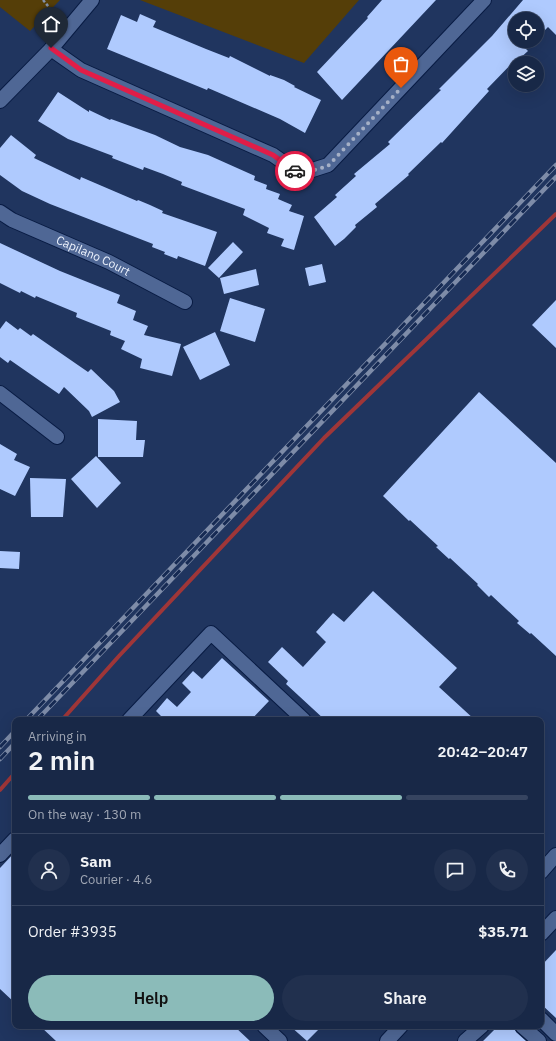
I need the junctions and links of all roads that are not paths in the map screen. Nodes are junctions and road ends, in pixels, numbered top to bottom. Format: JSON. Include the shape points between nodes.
{"nodes":[{"id":1,"x":92,"y":0,"type":"edge"},
{"id":2,"x":484,"y":0,"type":"edge"},
{"id":3,"x":51,"y":48,"type":"junction"},
{"id":4,"x":0,"y":101,"type":"edge"},
{"id":5,"x":0,"y":212,"type":"edge"},
{"id":6,"x":185,"y":302,"type":"dead end"},
{"id":7,"x":0,"y":393,"type":"edge"},
{"id":8,"x":57,"y":437,"type":"dead end"},
{"id":9,"x":131,"y":717,"type":"edge"},
{"id":10,"x":301,"y":717,"type":"edge"},
{"id":11,"x":12,"y":842,"type":"edge"},
{"id":12,"x":0,"y":855,"type":"edge"},
{"id":13,"x":556,"y":855,"type":"edge"},
{"id":14,"x":544,"y":869,"type":"edge"},
{"id":15,"x":556,"y":918,"type":"edge"},
{"id":16,"x":544,"y":931,"type":"edge"},
{"id":17,"x":544,"y":1022,"type":"edge"},
{"id":18,"x":267,"y":1029,"type":"edge"},
{"id":19,"x":398,"y":1029,"type":"edge"},
{"id":20,"x":479,"y":1029,"type":"edge"},
{"id":21,"x":525,"y":1029,"type":"edge"},
{"id":22,"x":556,"y":1034,"type":"edge"},
{"id":23,"x":280,"y":1041,"type":"edge"},
{"id":24,"x":387,"y":1041,"type":"edge"},
{"id":25,"x":466,"y":1041,"type":"edge"},
{"id":26,"x":539,"y":1041,"type":"edge"}],
"edges":[{"from":1,"to":3,"type":"street"},
{"from":2,"to":3,"type":"street","via":[[328,166],[300,174],[273,155],[81,70]]},
{"from":3,"to":4,"type":"street"},
{"from":5,"to":6,"type":"street","name":"Capilano Court","via":[[12,220],[109,262]]},
{"from":7,"to":8,"type":"street"},
{"from":9,"to":10,"type":"street","via":[[211,633]]},
{"from":11,"to":12,"type":"street"},
{"from":13,"to":14,"type":"street"},
{"from":15,"to":16,"type":"street"},
{"from":17,"to":22,"type":"street"},
{"from":18,"to":23,"type":"street"},
{"from":19,"to":24,"type":"street"},
{"from":20,"to":25,"type":"street"},
{"from":21,"to":26,"type":"street"}]}
